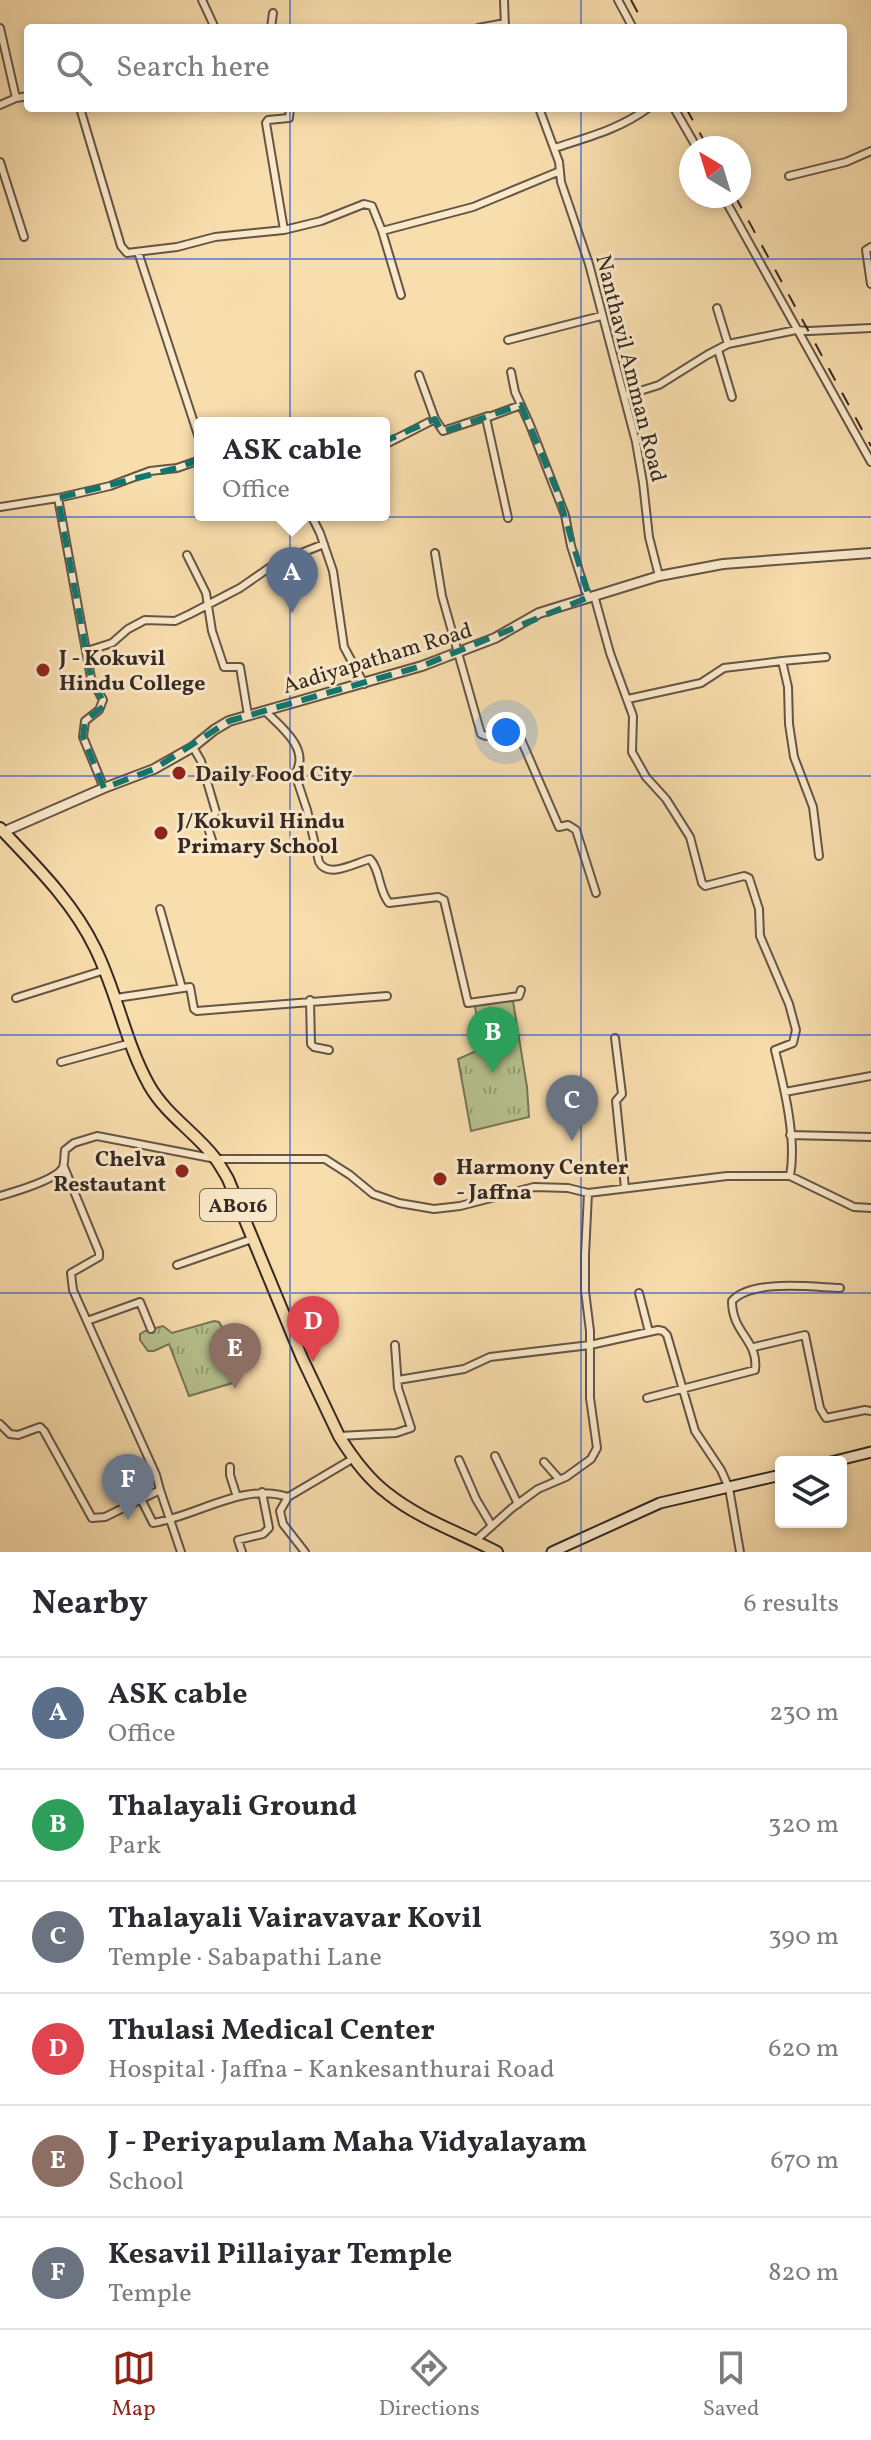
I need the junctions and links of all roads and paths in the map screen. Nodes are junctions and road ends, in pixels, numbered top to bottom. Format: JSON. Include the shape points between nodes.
{"nodes":[{"id":1,"x":202,"y":0,"type":"edge"},
{"id":2,"x":504,"y":0,"type":"edge"},
{"id":3,"x":618,"y":0,"type":"edge"},
{"id":4,"x":273,"y":13,"type":"dead end"},
{"id":5,"x":213,"y":24,"type":"edge"},
{"id":6,"x":272,"y":24,"type":"edge"},
{"id":7,"x":505,"y":24,"type":"edge"},
{"id":8,"x":631,"y":24,"type":"edge"},
{"id":9,"x":0,"y":28,"type":"edge"},
{"id":10,"x":24,"y":97,"type":"edge"},
{"id":11,"x":16,"y":98,"type":"junction"},
{"id":12,"x":0,"y":105,"type":"edge"},
{"id":13,"x":81,"y":112,"type":"edge"},
{"id":14,"x":290,"y":112,"type":"edge"},
{"id":15,"x":541,"y":112,"type":"edge"},
{"id":16,"x":643,"y":112,"type":"edge"},
{"id":17,"x":676,"y":112,"type":"edge"},
{"id":18,"x":690,"y":136,"type":"edge"},
{"id":19,"x":555,"y":148,"type":"junction"},
{"id":20,"x":871,"y":151,"type":"edge"},
{"id":21,"x":0,"y":162,"type":"edge"},
{"id":22,"x":560,"y":171,"type":"junction"},
{"id":23,"x":789,"y":176,"type":"dead end"},
{"id":24,"x":730,"y":208,"type":"edge"},
{"id":25,"x":284,"y":230,"type":"junction"},
{"id":26,"x":382,"y":231,"type":"junction"},
{"id":27,"x":24,"y":237,"type":"dead end"},
{"id":28,"x":871,"y":247,"type":"edge"},
{"id":29,"x":138,"y":252,"type":"junction"},
{"id":30,"x":871,"y":284,"type":"edge"},
{"id":31,"x":401,"y":295,"type":"dead end"},
{"id":32,"x":717,"y":308,"type":"dead end"},
{"id":33,"x":601,"y":316,"type":"junction"},
{"id":34,"x":871,"y":328,"type":"edge"},
{"id":35,"x":796,"y":330,"type":"junction"},
{"id":36,"x":508,"y":340,"type":"dead end"},
{"id":37,"x":728,"y":344,"type":"junction"},
{"id":38,"x":718,"y":350,"type":"junction"},
{"id":39,"x":511,"y":372,"type":"dead end"},
{"id":40,"x":419,"y":375,"type":"dead end"},
{"id":41,"x":624,"y":396,"type":"junction"},
{"id":42,"x":732,"y":397,"type":"dead end"},
{"id":43,"x":521,"y":405,"type":"junction"},
{"id":44,"x":488,"y":416,"type":"junction"},
{"id":45,"x":435,"y":419,"type":"junction"},
{"id":46,"x":194,"y":423,"type":"edge"},
{"id":47,"x":390,"y":442,"type":"edge"},
{"id":48,"x":194,"y":462,"type":"edge"},
{"id":49,"x":871,"y":462,"type":"edge"},
{"id":50,"x":58,"y":498,"type":"junction"},
{"id":51,"x":0,"y":507,"type":"edge"},
{"id":52,"x":508,"y":518,"type":"dead end"},
{"id":53,"x":314,"y":521,"type":"edge"},
{"id":54,"x":324,"y":544,"type":"junction"},
{"id":55,"x":435,"y":553,"type":"dead end"},
{"id":56,"x":871,"y":553,"type":"edge"},
{"id":57,"x":187,"y":555,"type":"dead end"},
{"id":58,"x":659,"y":576,"type":"junction"},
{"id":59,"x":591,"y":596,"type":"junction"},
{"id":60,"x":207,"y":604,"type":"junction"},
{"id":61,"x":87,"y":651,"type":"junction"},
{"id":62,"x":458,"y":654,"type":"junction"},
{"id":63,"x":826,"y":657,"type":"dead end"},
{"id":64,"x":782,"y":661,"type":"junction"},
{"id":65,"x":364,"y":684,"type":"junction"},
{"id":66,"x":628,"y":699,"type":"junction"},
{"id":67,"x":265,"y":711,"type":"junction"},
{"id":68,"x":248,"y":715,"type":"junction"},
{"id":69,"x":193,"y":747,"type":"junction"},
{"id":70,"x":104,"y":788,"type":"junction"},
{"id":71,"x":2,"y":830,"type":"edge"},
{"id":72,"x":212,"y":840,"type":"dead end"},
{"id":73,"x":819,"y":856,"type":"dead end"},
{"id":74,"x":596,"y":893,"type":"dead end"},
{"id":75,"x":160,"y":909,"type":"dead end"},
{"id":76,"x":105,"y":970,"type":"junction"},
{"id":77,"x":182,"y":988,"type":"junction"},
{"id":78,"x":521,"y":990,"type":"dead end"},
{"id":79,"x":387,"y":996,"type":"dead end"},
{"id":80,"x":16,"y":998,"type":"dead end"},
{"id":81,"x":116,"y":998,"type":"junction"},
{"id":82,"x":310,"y":1000,"type":"junction"},
{"id":83,"x":615,"y":1038,"type":"dead end"},
{"id":84,"x":131,"y":1043,"type":"junction"},
{"id":85,"x":329,"y":1050,"type":"dead end"},
{"id":86,"x":61,"y":1062,"type":"dead end"},
{"id":87,"x":871,"y":1076,"type":"edge"},
{"id":88,"x":785,"y":1092,"type":"junction"},
{"id":89,"x":790,"y":1135,"type":"junction"},
{"id":90,"x":871,"y":1137,"type":"edge"},
{"id":91,"x":216,"y":1159,"type":"junction"},
{"id":92,"x":64,"y":1167,"type":"junction"},
{"id":93,"x":790,"y":1176,"type":"junction"},
{"id":94,"x":625,"y":1188,"type":"junction"},
{"id":95,"x":588,"y":1193,"type":"junction"},
{"id":96,"x":0,"y":1196,"type":"edge"},
{"id":97,"x":871,"y":1208,"type":"edge"},
{"id":98,"x":252,"y":1239,"type":"junction"},
{"id":99,"x":177,"y":1265,"type":"dead end"},
{"id":100,"x":840,"y":1288,"type":"dead end"},
{"id":101,"x":639,"y":1293,"type":"dead end"},
{"id":102,"x":87,"y":1321,"type":"junction"},
{"id":103,"x":151,"y":1329,"type":"dead end"},
{"id":104,"x":649,"y":1332,"type":"junction"},
{"id":105,"x":395,"y":1345,"type":"dead end"},
{"id":106,"x":590,"y":1345,"type":"junction"},
{"id":107,"x":754,"y":1347,"type":"junction"},
{"id":108,"x":398,"y":1380,"type":"junction"},
{"id":109,"x":683,"y":1387,"type":"junction"},
{"id":110,"x":647,"y":1398,"type":"dead end"},
{"id":111,"x":871,"y":1411,"type":"edge"},
{"id":112,"x":0,"y":1424,"type":"edge"},
{"id":113,"x":339,"y":1436,"type":"junction"},
{"id":114,"x":871,"y":1452,"type":"edge"},
{"id":115,"x":495,"y":1456,"type":"dead end"},
{"id":116,"x":354,"y":1458,"type":"junction"},
{"id":117,"x":847,"y":1458,"type":"edge"},
{"id":118,"x":459,"y":1460,"type":"dead end"},
{"id":119,"x":544,"y":1462,"type":"dead end"},
{"id":120,"x":230,"y":1467,"type":"dead end"},
{"id":121,"x":775,"y":1476,"type":"edge"},
{"id":122,"x":559,"y":1479,"type":"junction"},
{"id":123,"x":729,"y":1488,"type":"junction"},
{"id":124,"x":160,"y":1490,"type":"junction"},
{"id":125,"x":262,"y":1492,"type":"junction"},
{"id":126,"x":237,"y":1497,"type":"junction"},
{"id":127,"x":288,"y":1497,"type":"junction"},
{"id":128,"x":141,"y":1499,"type":"junction"},
{"id":129,"x":518,"y":1504,"type":"junction"},
{"id":130,"x":169,"y":1519,"type":"junction"},
{"id":131,"x":492,"y":1526,"type":"junction"},
{"id":132,"x":475,"y":1541,"type":"junction"},
{"id":133,"x":181,"y":1552,"type":"edge"},
{"id":134,"x":242,"y":1552,"type":"edge"},
{"id":135,"x":305,"y":1552,"type":"edge"},
{"id":136,"x":497,"y":1552,"type":"edge"},
{"id":137,"x":552,"y":1552,"type":"edge"},
{"id":138,"x":740,"y":1552,"type":"edge"}],
"edges":[{"from":1,"to":5,"type":"street"},
{"from":2,"to":7,"type":"street"},
{"from":3,"to":8,"type":"street"},
{"from":4,"to":6,"type":"street"},
{"from":9,"to":11,"type":"street"},
{"from":10,"to":11,"type":"street"},
{"from":11,"to":12,"type":"street"},
{"from":13,"to":29,"type":"street","via":[[121,246],[127,253]]},
{"from":14,"to":25,"type":"street","via":[[289,118],[266,123]]},
{"from":15,"to":19,"type":"street","name":"Nanthavil Amman Road"},
{"from":16,"to":19,"type":"street","via":[[614,129]]},
{"from":17,"to":18,"type":"street"},
{"from":19,"to":22,"type":"street","name":"Nanthavil Amman Road"},
{"from":20,"to":23,"type":"street"},
{"from":21,"to":27,"type":"street"},
{"from":22,"to":26,"type":"street","via":[[473,207]]},
{"from":22,"to":33,"type":"street","name":"Nanthavil Amman Road"},
{"from":24,"to":35,"type":"street"},
{"from":25,"to":26,"type":"street","via":[[369,204]]},
{"from":25,"to":29,"type":"street"},
{"from":26,"to":31,"type":"street"},
{"from":28,"to":30,"type":"street","via":[[866,256]]},
{"from":29,"to":46,"type":"street"},
{"from":32,"to":37,"type":"street"},
{"from":33,"to":36,"type":"street"},
{"from":33,"to":41,"type":"street","name":"Nanthavil Amman Road"},
{"from":34,"to":35,"type":"street"},
{"from":35,"to":37,"type":"street"},
{"from":35,"to":49,"type":"street"},
{"from":37,"to":38,"type":"street"},
{"from":38,"to":41,"type":"street","via":[[659,385]]},
{"from":38,"to":42,"type":"street"},
{"from":39,"to":43,"type":"street"},
{"from":40,"to":45,"type":"street"},
{"from":41,"to":58,"type":"street","name":"Nanthavil Amman Road"},
{"from":43,"to":44,"type":"street"},
{"from":43,"to":59,"type":"street","via":[[557,491]]},
{"from":44,"to":45,"type":"street","via":[[443,431]]},
{"from":44,"to":52,"type":"street"},
{"from":45,"to":47,"type":"street"},
{"from":48,"to":50,"type":"street"},
{"from":50,"to":51,"type":"street"},
{"from":50,"to":61,"type":"street"},
{"from":53,"to":54,"type":"street"},
{"from":54,"to":60,"type":"street","via":[[276,563]]},
{"from":54,"to":65,"type":"street","via":[[344,647]]},
{"from":55,"to":62,"type":"street"},
{"from":56,"to":58,"type":"street","name":"Aadiyapatham Road","via":[[723,564]]},
{"from":57,"to":60,"type":"street"},
{"from":58,"to":59,"type":"street","name":"Aadiyapatham Road"},
{"from":59,"to":62,"type":"street","name":"Aadiyapatham Road","via":[[539,613]]},
{"from":59,"to":66,"type":"street"},
{"from":60,"to":61,"type":"street","via":[[175,621],[145,620],[112,643]]},
{"from":60,"to":68,"type":"street","via":[[224,667],[240,667]]},
{"from":61,"to":70,"type":"street","via":[[103,705],[85,721],[83,737]]},
{"from":62,"to":65,"type":"street","name":"Aadiyapatham Road"},
{"from":62,"to":74,"type":"street","via":[[481,734],[516,728],[559,827],[576,830]]},
{"from":63,"to":64,"type":"street"},
{"from":64,"to":66,"type":"street","via":[[724,668],[701,683]]},
{"from":64,"to":73,"type":"street","via":[[794,757],[813,807]]},
{"from":65,"to":67,"type":"street","name":"Aadiyapatham Road"},
{"from":66,"to":88,"type":"street","via":[[632,752],[690,837],[702,883],[749,878],[759,909],[760,936],[796,1030],[793,1043],[775,1050]]},
{"from":67,"to":68,"type":"street","name":"Aadiyapatham Road"},
{"from":67,"to":78,"type":"street","via":[[301,754],[302,765],[295,774],[322,868],[329,871],[370,859],[389,903],[444,900],[468,1003],[519,996]]},
{"from":68,"to":69,"type":"street","name":"Aadiyapatham Road","via":[[229,721]]},
{"from":69,"to":70,"type":"street","name":"Aadiyapatham Road"},
{"from":69,"to":72,"type":"street","via":[[216,812],[206,822]]},
{"from":70,"to":71,"type":"street","name":"Aadiyapatham Road"},
{"from":71,"to":76,"type":"main road","number":"AB016","via":[[75,913]]},
{"from":75,"to":77,"type":"street"},
{"from":76,"to":80,"type":"street"},
{"from":76,"to":81,"type":"main road","number":"AB016"},
{"from":77,"to":81,"type":"street"},
{"from":77,"to":82,"type":"street","via":[[190,987],[197,1011]]},
{"from":79,"to":82,"type":"street"},
{"from":81,"to":84,"type":"main road","number":"AB016"},
{"from":82,"to":85,"type":"street","via":[[311,1044]]},
{"from":83,"to":94,"type":"street"},
{"from":84,"to":86,"type":"street"},
{"from":84,"to":91,"type":"main road","number":"AB016","via":[[151,1089]]},
{"from":87,"to":88,"type":"street"},
{"from":88,"to":89,"type":"street"},
{"from":89,"to":90,"type":"street"},
{"from":89,"to":93,"type":"street"},
{"from":91,"to":92,"type":"street","via":[[97,1136],[65,1150]]},
{"from":91,"to":95,"type":"street","via":[[325,1159],[373,1194],[434,1209],[534,1187]]},
{"from":91,"to":98,"type":"main road","number":"AB016"},
{"from":92,"to":96,"type":"street"},
{"from":92,"to":102,"type":"street","via":[[99,1252],[71,1273]]},
{"from":93,"to":94,"type":"street","via":[[727,1176]]},
{"from":93,"to":97,"type":"street","via":[[854,1207]]},
{"from":94,"to":95,"type":"street"},
{"from":95,"to":106,"type":"street"},
{"from":98,"to":99,"type":"street"},
{"from":98,"to":113,"type":"main road","number":"AB016"},
{"from":100,"to":107,"type":"street","via":[[770,1286],[736,1296],[732,1313]]},
{"from":101,"to":104,"type":"street"},
{"from":102,"to":103,"type":"street","via":[[140,1302]]},
{"from":102,"to":124,"type":"street"},
{"from":104,"to":106,"type":"street"},
{"from":104,"to":109,"type":"street","via":[[667,1335]]},
{"from":105,"to":108,"type":"street"},
{"from":106,"to":108,"type":"street","via":[[490,1357],[464,1369]]},
{"from":106,"to":122,"type":"street","via":[[597,1448],[591,1459]]},
{"from":107,"to":109,"type":"street","via":[[755,1370]]},
{"from":107,"to":111,"type":"street","via":[[805,1335],[826,1418]]},
{"from":108,"to":113,"type":"street","via":[[411,1428]]},
{"from":109,"to":110,"type":"street"},
{"from":109,"to":123,"type":"street","via":[[695,1431]]},
{"from":112,"to":128,"type":"street","via":[[10,1434],[40,1427],[44,1431],[92,1518]]},
{"from":113,"to":116,"type":"main road","number":"AB016"},
{"from":114,"to":117,"type":"main road"},
{"from":115,"to":129,"type":"street"},
{"from":116,"to":127,"type":"street"},
{"from":116,"to":132,"type":"main road","number":"AB016","via":[[389,1496]]},
{"from":118,"to":131,"type":"street"},
{"from":119,"to":122,"type":"street"},
{"from":120,"to":126,"type":"street"},
{"from":121,"to":123,"type":"main road"},
{"from":122,"to":129,"type":"street"},
{"from":123,"to":137,"type":"main road","via":[[660,1503]]},
{"from":123,"to":138,"type":"street"},
{"from":124,"to":128,"type":"street"},
{"from":124,"to":130,"type":"street"},
{"from":125,"to":126,"type":"street"},
{"from":125,"to":127,"type":"street"},
{"from":125,"to":134,"type":"street","via":[[269,1528],[238,1540]]},
{"from":126,"to":130,"type":"street"},
{"from":127,"to":135,"type":"street","via":[[280,1511],[283,1524]]},
{"from":128,"to":130,"type":"street","via":[[153,1523]]},
{"from":129,"to":131,"type":"street"},
{"from":130,"to":133,"type":"street"},
{"from":131,"to":132,"type":"street"},
{"from":132,"to":136,"type":"main road","number":"AB016"}]}
